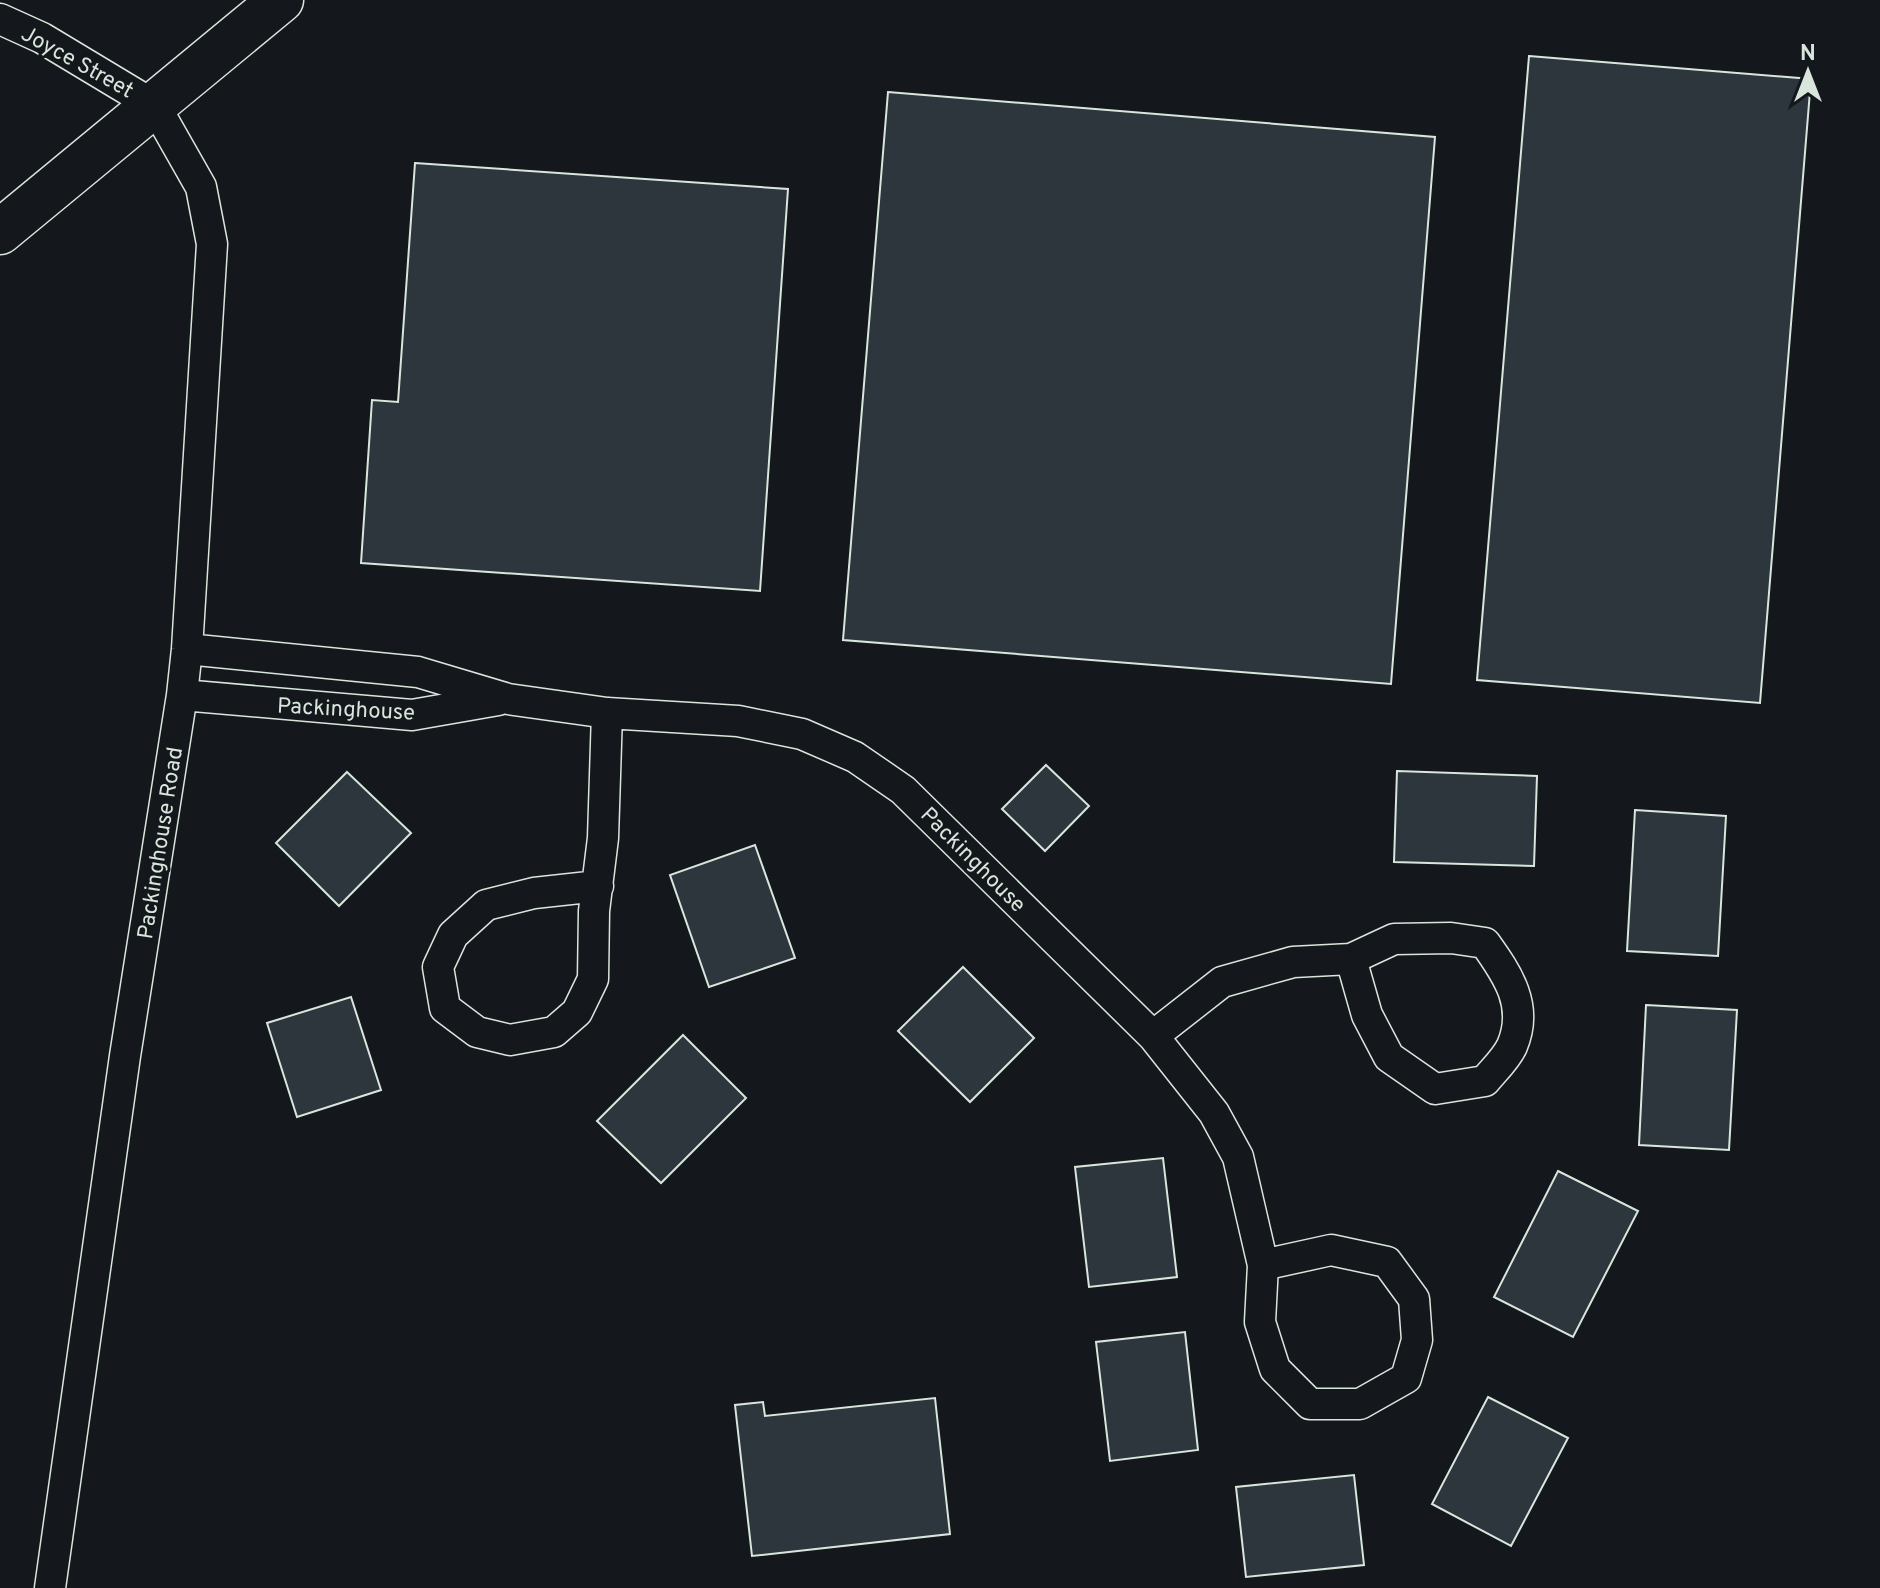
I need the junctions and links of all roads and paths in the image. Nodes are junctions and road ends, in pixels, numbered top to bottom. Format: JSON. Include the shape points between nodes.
{"nodes":[{"id":1,"x":281,"y":0,"type":"edge"},
{"id":2,"x":0,"y":19,"type":"edge"},
{"id":3,"x":155,"y":106,"type":"junction"},
{"id":4,"x":0,"y":232,"type":"edge"},
{"id":5,"x":187,"y":649,"type":"junction"},
{"id":6,"x":182,"y":695,"type":"junction"},
{"id":7,"x":508,"y":699,"type":"junction"},
{"id":8,"x":607,"y":713,"type":"junction"},
{"id":9,"x":598,"y":886,"type":"junction"},
{"id":10,"x":1351,"y":959,"type":"junction"},
{"id":11,"x":1153,"y":1036,"type":"junction"},
{"id":12,"x":1263,"y":1265,"type":"junction"},
{"id":13,"x":50,"y":1588,"type":"edge"}],
"edges":[{"from":1,"to":3,"type":"main road"},
{"from":2,"to":3,"type":"street","name":"Joyce Street"},
{"from":3,"to":4,"type":"main road"},
{"from":3,"to":5,"type":"street","name":"Packinghouse Road","via":[[201,187],[212,244]]},
{"from":5,"to":6,"type":"street","name":"Packinghouse Road"},
{"from":5,"to":7,"type":"street","name":"Packinghouse","via":[[418,672]]},
{"from":6,"to":7,"type":"street","name":"Packinghouse","via":[[412,715]]},
{"from":6,"to":13,"type":"street","name":"Packinghouse Road"},
{"from":7,"to":8,"type":"street","name":"Packinghouse"},
{"from":8,"to":9,"type":"street"},
{"from":8,"to":11,"type":"street","name":"Packinghouse","via":[[738,721],[802,734],[855,757],[903,790]]},
{"from":9,"to":9,"type":"street","via":[[486,905],[453,935],[438,967],[445,1008],[477,1032],[510,1040],[554,1032],[577,1012],[593,979]]},
{"from":10,"to":10,"type":"street","via":[[1367,1015],[1389,1057],[1435,1089],[1485,1081],[1512,1047],[1520,1009],[1506,972],[1485,943],[1394,939]]},
{"from":10,"to":11,"type":"street","via":[[1293,962],[1222,982]]},
{"from":11,"to":12,"type":"street","name":"Packinghouse","via":[[1214,1113],[1238,1157]]},
{"from":12,"to":12,"type":"street","via":[[1260,1322],[1275,1369],[1310,1404],[1360,1404],[1406,1378],[1417,1340],[1414,1299],[1387,1262],[1331,1250]]}]}
